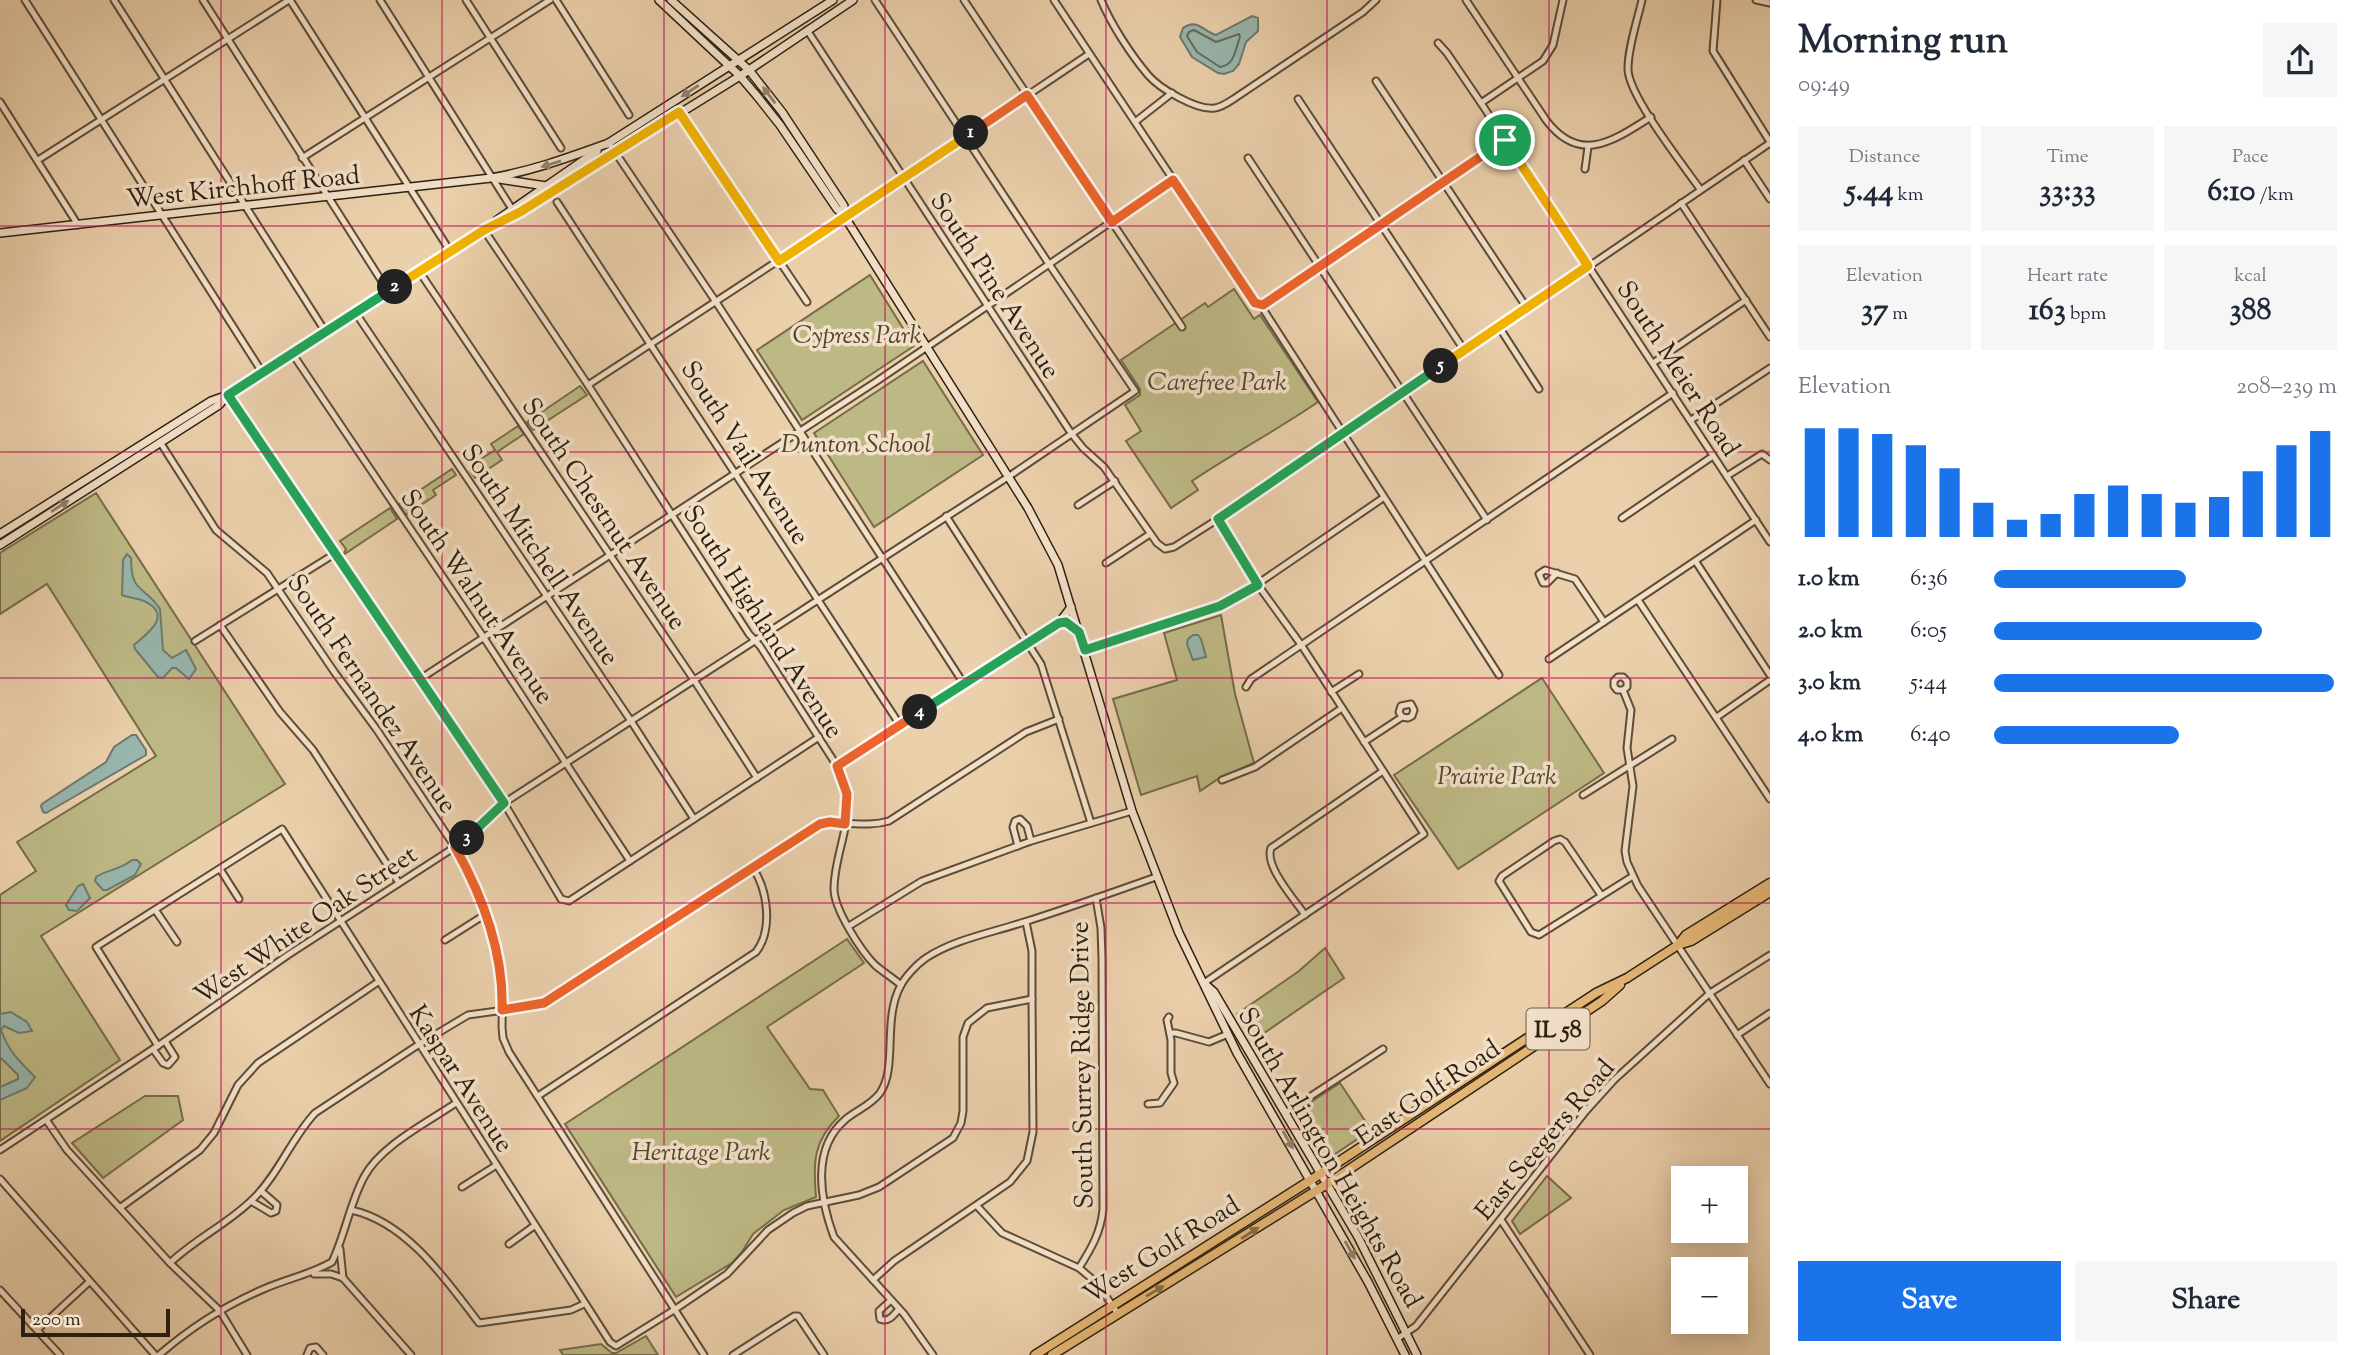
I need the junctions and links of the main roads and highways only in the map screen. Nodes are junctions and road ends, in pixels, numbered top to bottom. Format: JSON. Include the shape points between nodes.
{"nodes":[{"id":1,"x":659,"y":0,"type":"edge"},
{"id":2,"x":671,"y":0,"type":"edge"},
{"id":3,"x":833,"y":0,"type":"edge"},
{"id":4,"x":853,"y":0,"type":"edge"},
{"id":5,"x":739,"y":60,"type":"junction"},
{"id":6,"x":729,"y":66,"type":"junction"},
{"id":7,"x":750,"y":69,"type":"junction"},
{"id":8,"x":740,"y":76,"type":"junction"},
{"id":9,"x":609,"y":143,"type":"junction"},
{"id":10,"x":491,"y":178,"type":"junction"},
{"id":11,"x":565,"y":184,"type":"junction"},
{"id":12,"x":544,"y":186,"type":"junction"},
{"id":13,"x":844,"y":215,"type":"junction"},
{"id":14,"x":484,"y":230,"type":"junction"},
{"id":15,"x":0,"y":233,"type":"edge"},
{"id":16,"x":228,"y":395,"type":"junction"},
{"id":17,"x":0,"y":534,"type":"edge"},
{"id":18,"x":0,"y":545,"type":"edge"},
{"id":19,"x":1071,"y":607,"type":"junction"},
{"id":20,"x":1079,"y":632,"type":"junction"},
{"id":21,"x":1770,"y":883,"type":"edge"},
{"id":22,"x":1770,"y":892,"type":"edge"},
{"id":23,"x":1678,"y":945,"type":"junction"},
{"id":24,"x":1627,"y":978,"type":"junction"},
{"id":25,"x":1204,"y":983,"type":"junction"},
{"id":26,"x":1321,"y":1173,"type":"junction"},
{"id":27,"x":1311,"y":1180,"type":"junction"},
{"id":28,"x":1327,"y":1184,"type":"junction"},
{"id":29,"x":1316,"y":1190,"type":"junction"},
{"id":30,"x":1035,"y":1355,"type":"edge"},
{"id":31,"x":1052,"y":1355,"type":"edge"},
{"id":32,"x":1405,"y":1355,"type":"edge"},
{"id":33,"x":1418,"y":1355,"type":"edge"}],
"edges":[{"from":1,"to":6,"type":"main road","name":"South Arlington Heights Road"},
{"from":2,"to":5,"type":"main road","name":"South Arlington Heights Road"},
{"from":3,"to":5,"type":"main road"},
{"from":4,"to":7,"type":"main road"},
{"from":5,"to":6,"type":"main road"},
{"from":5,"to":7,"type":"main road","name":"South Arlington Heights Road"},
{"from":6,"to":8,"type":"main road","name":"South Arlington Heights Road"},
{"from":6,"to":9,"type":"main road","one_way":true},
{"from":7,"to":8,"type":"main road"},
{"from":13,"to":7,"type":"main road","name":"South Arlington Heights Road","one_way":true,"via":[[844,206]]},
{"from":8,"to":11,"type":"main road"},
{"from":8,"to":13,"type":"main road","name":"South Arlington Heights Road"},
{"from":9,"to":10,"type":"main road","name":"West Kirchhoff Road","one_way":true,"via":[[557,163]]},
{"from":9,"to":12,"type":"main road"},
{"from":10,"to":12,"type":"main road","name":"West Kirchhoff Road"},
{"from":10,"to":15,"type":"main road","name":"West Kirchhoff Road"},
{"from":11,"to":12,"type":"main road","name":"West Kirchhoff Road"},
{"from":11,"to":14,"type":"main road"},
{"from":12,"to":14,"type":"main road"},
{"from":13,"to":19,"type":"main road","name":"South Arlington Heights Road","via":[[1028,508],[1058,565]]},
{"from":14,"to":16,"type":"main road"},
{"from":16,"to":17,"type":"main road","via":[[211,401]]},
{"from":18,"to":16,"type":"main road","one_way":true},
{"from":19,"to":20,"type":"main road","name":"South Arlington Heights Road"},
{"from":19,"to":20,"type":"main road","via":[[1059,623],[1066,622]]},
{"from":20,"to":25,"type":"main road","name":"South Arlington Heights Road","via":[[1132,811],[1179,933]]},
{"from":21,"to":23,"type":"main road","name":"East Golf Road","number":"IL 58","via":[[1686,934]]},
{"from":22,"to":23,"type":"main road","name":"East Golf Road","number":"IL 58"},
{"from":23,"to":24,"type":"main road","name":"East Golf Road","number":"IL 58"},
{"from":24,"to":26,"type":"main road","name":"East Golf Road","number":"IL 58","via":[[1596,993]]},
{"from":24,"to":28,"type":"main road","name":"East Golf Road","number":"IL 58","via":[[1602,1000]]},
{"from":25,"to":26,"type":"main road","name":"South Arlington Heights Road","via":[[1214,992]]},
{"from":25,"to":27,"type":"main road","name":"South Arlington Heights Road","one_way":true},
{"from":26,"to":27,"type":"main road","name":"East Golf Road","number":"IL 58"},
{"from":26,"to":28,"type":"main road","name":"South Arlington Heights Road"},
{"from":27,"to":29,"type":"main road","name":"South Arlington Heights Road"},
{"from":27,"to":30,"type":"main road","name":"West Golf Road","number":"IL 58"},
{"from":28,"to":29,"type":"main road","name":"East Golf Road","number":"IL 58"},
{"from":28,"to":33,"type":"main road","name":"South Arlington Heights Road"},
{"from":31,"to":29,"type":"main road","name":"West Golf Road","number":"IL 58","one_way":true},
{"from":29,"to":32,"type":"main road","name":"South Arlington Heights Road","one_way":true}]}
